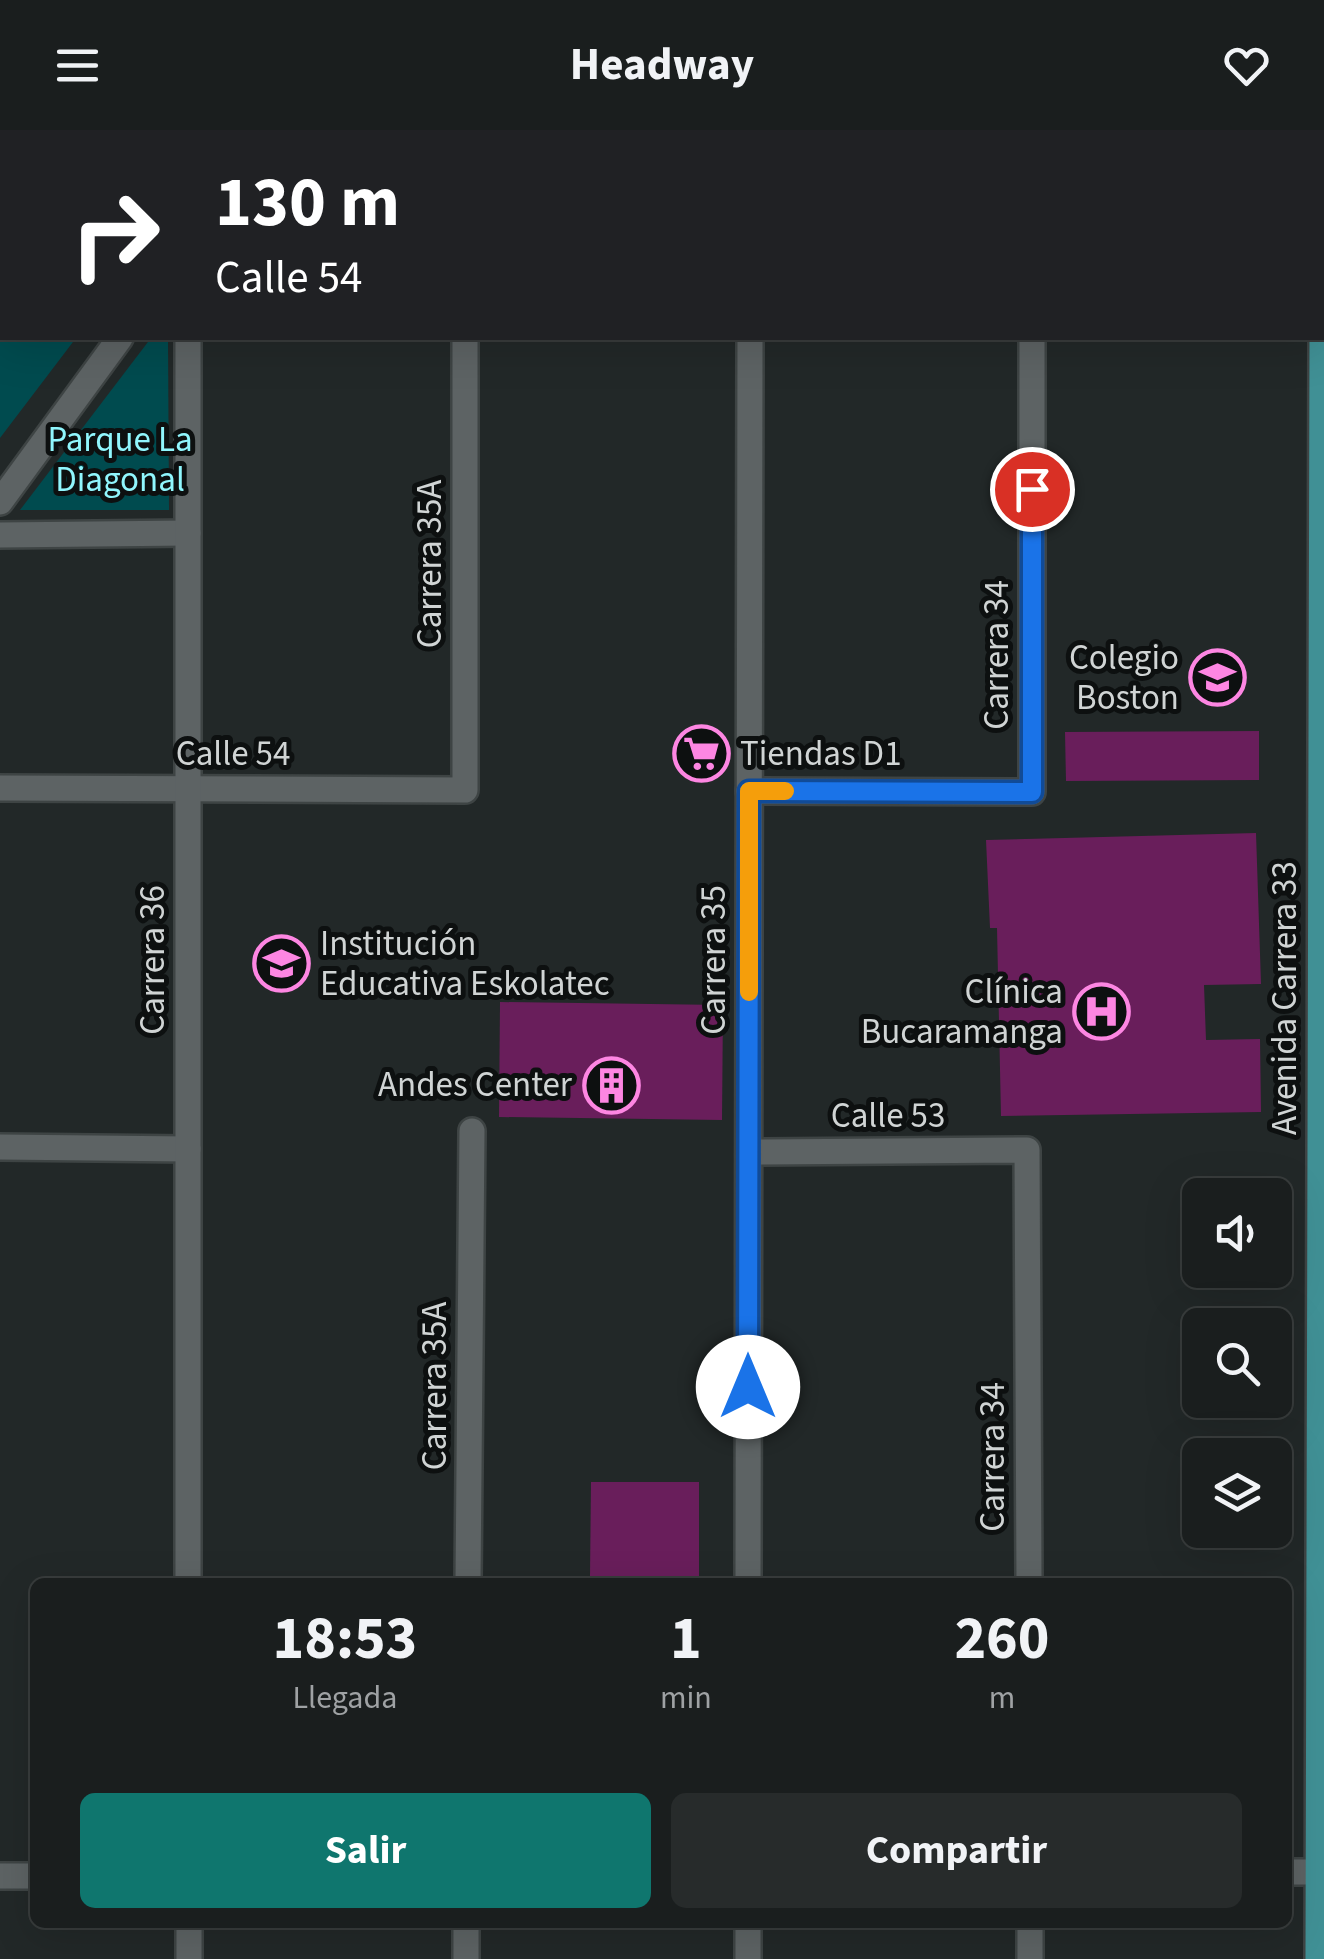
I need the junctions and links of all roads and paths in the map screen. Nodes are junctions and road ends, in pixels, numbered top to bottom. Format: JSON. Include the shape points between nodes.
{"nodes":[{"id":1,"x":119,"y":340,"type":"edge"},
{"id":2,"x":188,"y":340,"type":"edge"},
{"id":3,"x":465,"y":340,"type":"edge"},
{"id":4,"x":750,"y":340,"type":"edge"},
{"id":5,"x":1032,"y":340,"type":"edge"},
{"id":6,"x":1322,"y":340,"type":"edge"},
{"id":7,"x":0,"y":502,"type":"edge"},
{"id":8,"x":188,"y":533,"type":"junction"},
{"id":9,"x":0,"y":535,"type":"edge"},
{"id":10,"x":0,"y":788,"type":"edge"},
{"id":11,"x":188,"y":789,"type":"junction"},
{"id":12,"x":465,"y":790,"type":"joint"},
{"id":13,"x":749,"y":791,"type":"junction"},
{"id":14,"x":472,"y":1131,"type":"dead end"},
{"id":15,"x":0,"y":1146,"type":"edge"},
{"id":16,"x":188,"y":1149,"type":"junction"},
{"id":17,"x":1027,"y":1150,"type":"joint"},
{"id":18,"x":749,"y":1152,"type":"junction"},
{"id":19,"x":188,"y":1578,"type":"edge"},
{"id":20,"x":468,"y":1578,"type":"edge"},
{"id":21,"x":748,"y":1578,"type":"edge"},
{"id":22,"x":1029,"y":1578,"type":"edge"},
{"id":23,"x":1292,"y":1872,"type":"edge"},
{"id":24,"x":1321,"y":1872,"type":"edge"},
{"id":25,"x":0,"y":1876,"type":"edge"},
{"id":26,"x":30,"y":1876,"type":"edge"},
{"id":27,"x":189,"y":1928,"type":"edge"},
{"id":28,"x":466,"y":1928,"type":"edge"},
{"id":29,"x":748,"y":1928,"type":"edge"},
{"id":30,"x":1030,"y":1928,"type":"edge"},
{"id":31,"x":190,"y":1959,"type":"edge"},
{"id":32,"x":466,"y":1959,"type":"edge"},
{"id":33,"x":748,"y":1959,"type":"edge"},
{"id":34,"x":1030,"y":1959,"type":"edge"},
{"id":35,"x":1318,"y":1959,"type":"edge"}],
"edges":[{"from":1,"to":7,"type":"street"},
{"from":2,"to":8,"type":"street","name":"Carrera 36"},
{"from":3,"to":12,"type":"street","name":"Carrera 35A"},
{"from":4,"to":13,"type":"street","name":"Carrera 35"},
{"from":5,"to":13,"type":"street","name":"Carrera 34","via":[[1032,792]]},
{"from":6,"to":24,"type":"main road","name":"Avenida Carrera 33"},
{"from":8,"to":9,"type":"street"},
{"from":8,"to":11,"type":"street","name":"Carrera 36"},
{"from":10,"to":11,"type":"street","name":"Calle 54"},
{"from":11,"to":12,"type":"street","name":"Calle 54"},
{"from":11,"to":16,"type":"street","name":"Carrera 36"},
{"from":13,"to":18,"type":"street","name":"Carrera 35"},
{"from":14,"to":20,"type":"street","name":"Carrera 35A"},
{"from":15,"to":16,"type":"street"},
{"from":16,"to":19,"type":"street","name":"Carrera 36"},
{"from":17,"to":18,"type":"street","name":"Calle 53"},
{"from":17,"to":22,"type":"street","name":"Carrera 34"},
{"from":18,"to":21,"type":"street","name":"Carrera 35"},
{"from":23,"to":24,"type":"street"},
{"from":24,"to":35,"type":"main road","name":"Avenida Carrera 33"},
{"from":25,"to":26,"type":"street"},
{"from":27,"to":31,"type":"street"},
{"from":28,"to":32,"type":"street"},
{"from":29,"to":33,"type":"street"},
{"from":30,"to":34,"type":"street"}]}
